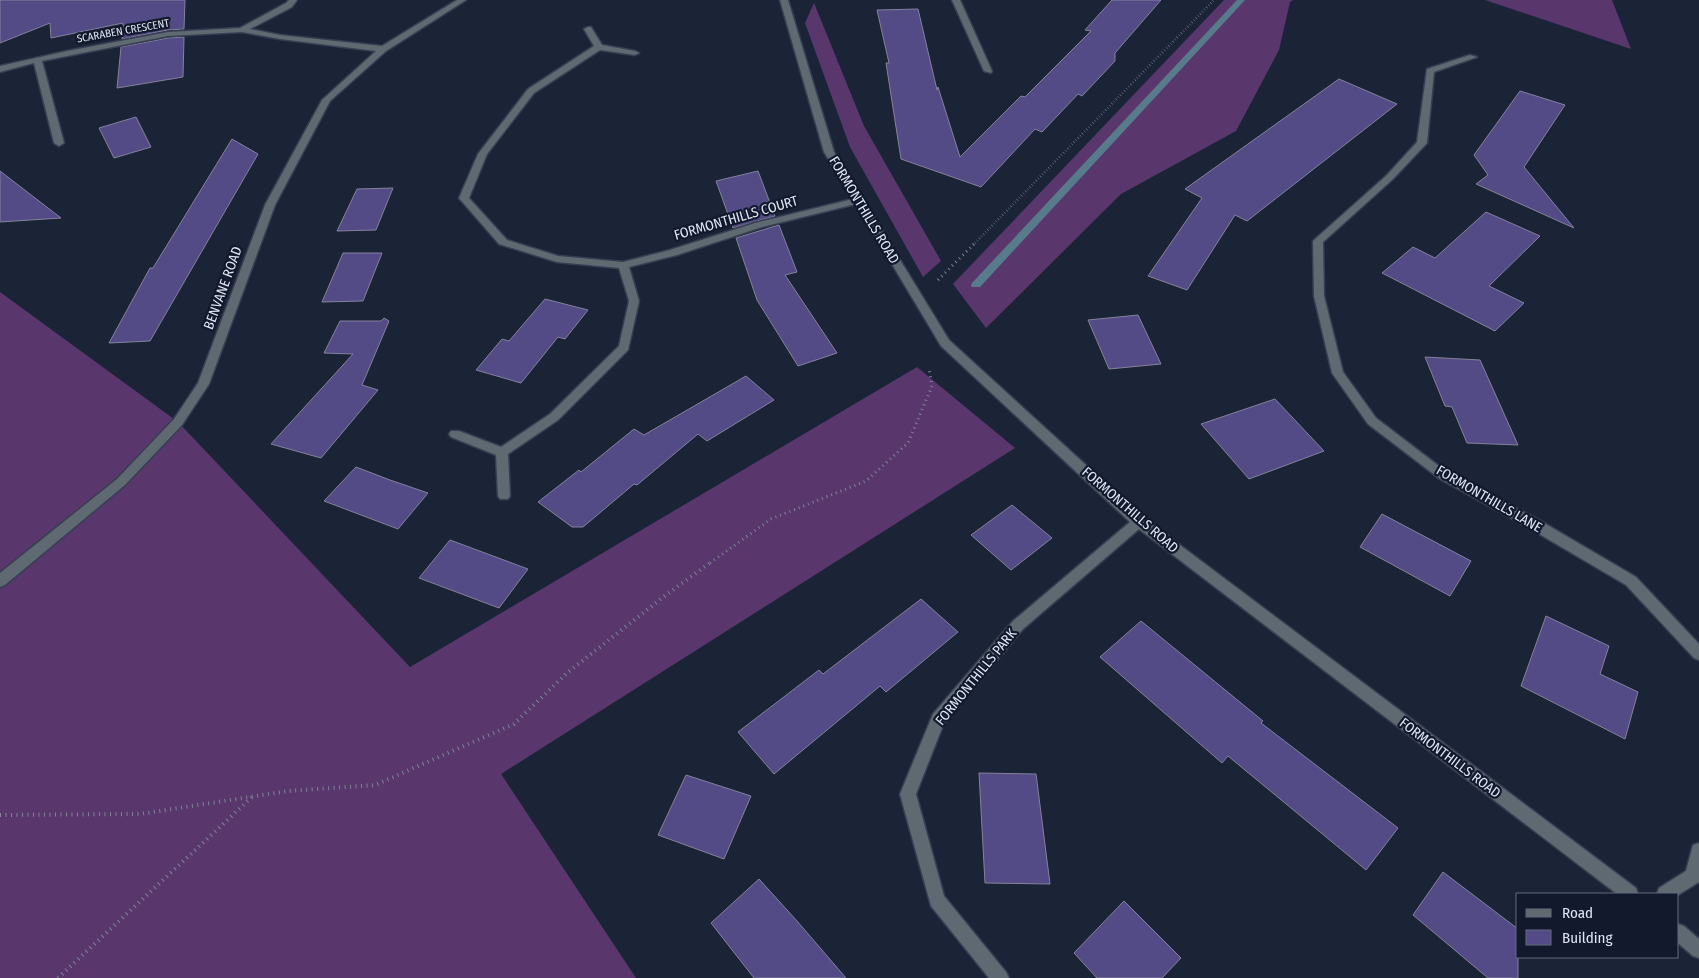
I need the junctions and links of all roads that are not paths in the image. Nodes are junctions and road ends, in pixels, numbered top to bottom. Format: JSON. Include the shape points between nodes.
{"nodes":[{"id":1,"x":293,"y":0,"type":"edge"},
{"id":2,"x":462,"y":0,"type":"edge"},
{"id":3,"x":784,"y":0,"type":"edge"},
{"id":4,"x":956,"y":0,"type":"edge"},
{"id":5,"x":588,"y":29,"type":"dead end"},
{"id":6,"x":242,"y":30,"type":"junction"},
{"id":7,"x":599,"y":47,"type":"junction"},
{"id":8,"x":383,"y":49,"type":"junction"},
{"id":9,"x":635,"y":53,"type":"dead end"},
{"id":10,"x":1473,"y":58,"type":"dead end"},
{"id":11,"x":38,"y":61,"type":"junction"},
{"id":12,"x":0,"y":69,"type":"edge"},
{"id":13,"x":988,"y":71,"type":"dead end"},
{"id":14,"x":59,"y":143,"type":"dead end"},
{"id":15,"x":858,"y":201,"type":"junction"},
{"id":16,"x":623,"y":265,"type":"junction"},
{"id":17,"x":455,"y":434,"type":"dead end"},
{"id":18,"x":502,"y":452,"type":"junction"},
{"id":19,"x":504,"y":496,"type":"dead end"},
{"id":20,"x":1139,"y":522,"type":"junction"},
{"id":21,"x":0,"y":581,"type":"edge"},
{"id":22,"x":1699,"y":654,"type":"edge"},
{"id":23,"x":1699,"y":851,"type":"edge"},
{"id":24,"x":1629,"y":893,"type":"edge"},
{"id":25,"x":1667,"y":893,"type":"edge"},
{"id":26,"x":1679,"y":933,"type":"edge"},
{"id":27,"x":1699,"y":950,"type":"edge"},
{"id":28,"x":1000,"y":978,"type":"edge"}],
"edges":[{"from":1,"to":6,"type":"street","name":"SCARABEN CRESCENT"},
{"from":2,"to":8,"type":"street","name":"BENVANE ROAD"},
{"from":3,"to":15,"type":"street","name":"FORMONTHILLS ROAD","via":[[829,152]]},
{"from":4,"to":13,"type":"street"},
{"from":5,"to":7,"type":"street"},
{"from":6,"to":8,"type":"street","name":"SCARABEN CRESCENT"},
{"from":6,"to":11,"type":"street","name":"SCARABEN CRESCENT","via":[[168,34]]},
{"from":7,"to":9,"type":"street"},
{"from":7,"to":16,"type":"street","name":"FORMONTHILLS COURT","via":[[532,91],[483,154],[464,198],[503,242],[557,260]]},
{"from":8,"to":21,"type":"street","name":"BENVANE ROAD","via":[[326,100],[270,205],[203,384],[178,422],[121,482]]},
{"from":10,"to":22,"type":"street","name":"FORMONTHILLS LANE","via":[[1430,71],[1422,143],[1390,177],[1318,241],[1319,296],[1338,373],[1372,421],[1444,476],[1631,581]]},
{"from":11,"to":12,"type":"street","name":"SCARABEN CRESCENT"},
{"from":11,"to":14,"type":"street"},
{"from":15,"to":16,"type":"street","name":"FORMONTHILLS COURT","via":[[759,225],[673,253]]},
{"from":15,"to":20,"type":"street","name":"FORMONTHILLS ROAD","via":[[945,343]]},
{"from":16,"to":18,"type":"street","via":[[634,301],[624,347],[554,417]]},
{"from":17,"to":18,"type":"street"},
{"from":18,"to":19,"type":"street"},
{"from":20,"to":24,"type":"street","name":"FORMONTHILLS ROAD"},
{"from":20,"to":28,"type":"street","name":"FORMONTHILLS PARK","via":[[1018,625],[938,719],[908,794],[937,900]]},
{"from":23,"to":25,"type":"street","via":[[1693,876]]},
{"from":26,"to":27,"type":"street"}]}
